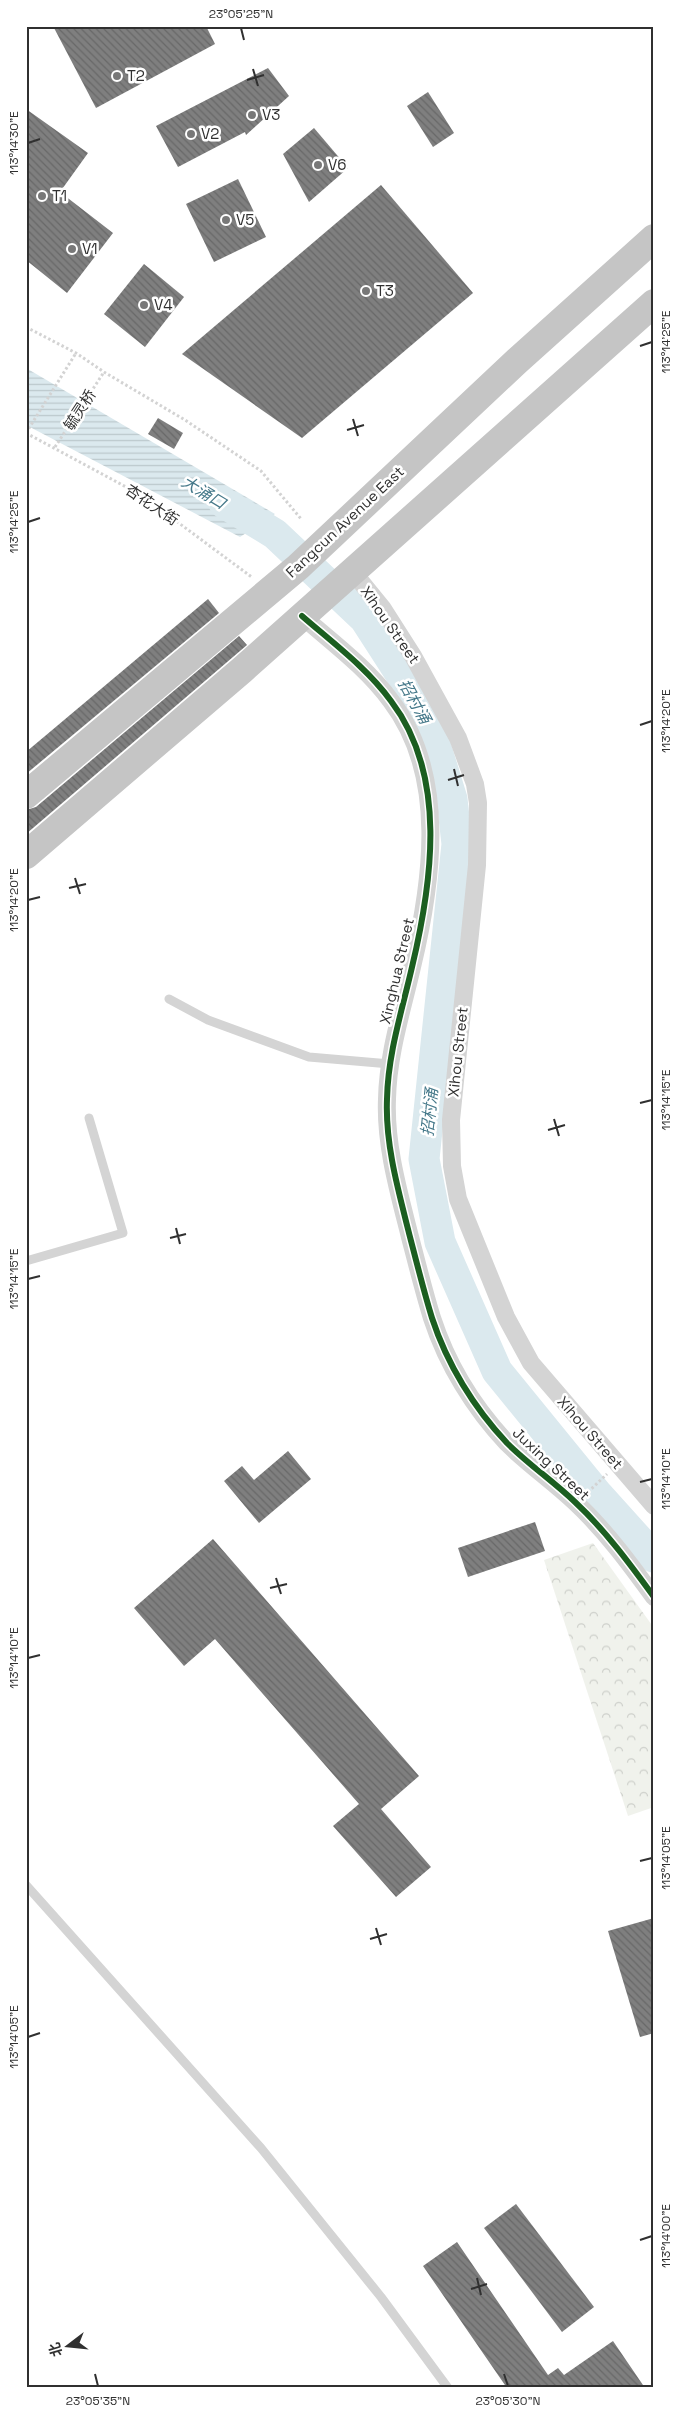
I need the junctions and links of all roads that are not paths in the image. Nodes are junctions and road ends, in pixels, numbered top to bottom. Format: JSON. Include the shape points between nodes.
{"nodes":[{"id":1,"x":654,"y":238,"type":"edge"},
{"id":2,"x":654,"y":303,"type":"edge"},
{"id":3,"x":339,"y":582,"type":"junction"},
{"id":4,"x":302,"y":616,"type":"junction"},
{"id":5,"x":26,"y":795,"type":"edge"},
{"id":6,"x":26,"y":855,"type":"edge"},
{"id":7,"x":169,"y":999,"type":"dead end"},
{"id":8,"x":390,"y":1064,"type":"junction"},
{"id":9,"x":89,"y":1118,"type":"dead end"},
{"id":10,"x":26,"y":1261,"type":"edge"},
{"id":11,"x":454,"y":1369,"type":"joint"},
{"id":12,"x":654,"y":1506,"type":"edge"},
{"id":13,"x":654,"y":1597,"type":"edge"},
{"id":14,"x":26,"y":1885,"type":"edge"},
{"id":15,"x":448,"y":2388,"type":"edge"}],
"edges":[{"from":1,"to":5,"type":"highway","name":"Fangcun Avenue East","via":[[517,361],[307,560]]},
{"from":2,"to":3,"type":"highway"},
{"from":3,"to":4,"type":"highway"},
{"from":3,"to":12,"type":"street","name":"Xihou Street","via":[[383,609],[458,738],[475,784],[478,803],[477,865],[451,1120],[454,1185],[518,1341],[548,1385]]},
{"from":4,"to":6,"type":"highway"},
{"from":4,"to":8,"type":"street","name":"Xinghua Street","via":[[371,677],[393,704],[413,741],[425,782],[429,813],[429,869],[422,920]]},
{"from":7,"to":8,"type":"lane","via":[[208,1020],[309,1057]]},
{"from":8,"to":11,"type":"street","name":"Xinghua Street","via":[[386,1102],[388,1131],[400,1198],[433,1322]]},
{"from":9,"to":10,"type":"lane","via":[[123,1232]]},
{"from":11,"to":13,"type":"street","name":"Juxing Street","via":[[476,1404],[508,1444],[577,1503]]},
{"from":14,"to":15,"type":"lane","via":[[261,2148],[381,2297]]}]}
